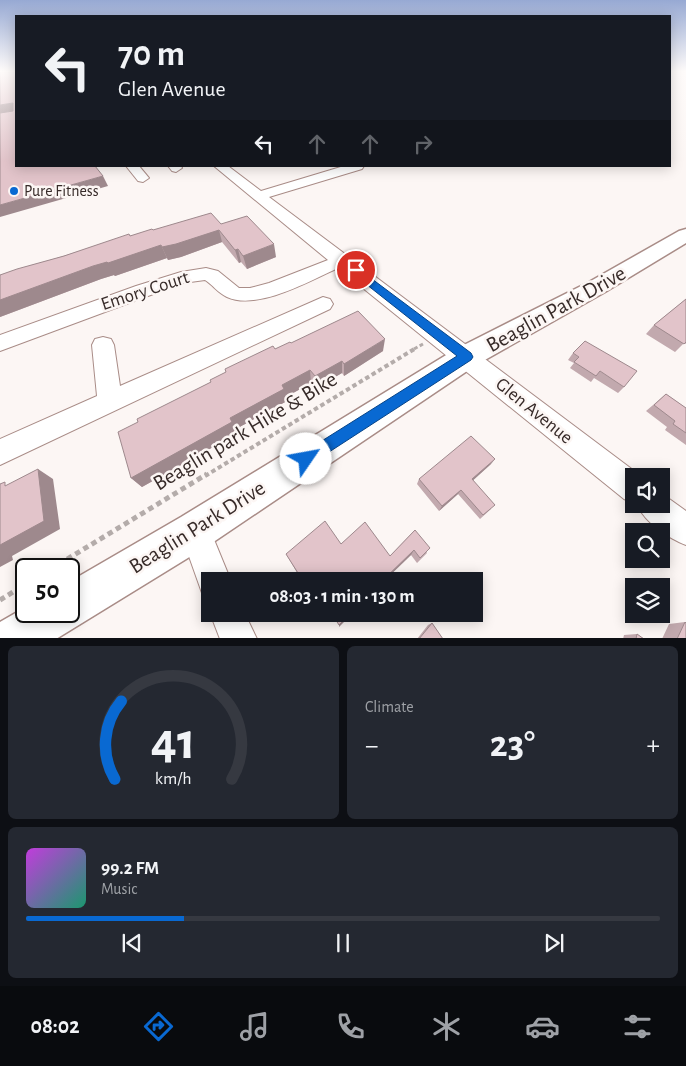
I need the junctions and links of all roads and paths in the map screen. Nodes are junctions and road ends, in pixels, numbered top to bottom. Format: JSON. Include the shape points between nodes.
{"nodes":[{"id":1,"x":133,"y":167,"type":"edge"},
{"id":2,"x":221,"y":167,"type":"edge"},
{"id":3,"x":355,"y":167,"type":"edge"},
{"id":4,"x":143,"y":178,"type":"dead end"},
{"id":5,"x":259,"y":196,"type":"junction"},
{"id":6,"x":686,"y":235,"type":"edge"},
{"id":7,"x":342,"y":260,"type":"junction"},
{"id":8,"x":323,"y":304,"type":"dead end"},
{"id":9,"x":438,"y":335,"type":"junction"},
{"id":10,"x":0,"y":344,"type":"edge"},
{"id":11,"x":102,"y":345,"type":"dead end"},
{"id":12,"x":466,"y":357,"type":"junction"},
{"id":13,"x":110,"y":402,"type":"junction"},
{"id":14,"x":0,"y":452,"type":"edge"},
{"id":15,"x":625,"y":482,"type":"edge"},
{"id":16,"x":664,"y":513,"type":"edge"},
{"id":17,"x":194,"y":530,"type":"junction"},
{"id":18,"x":686,"y":530,"type":"edge"},
{"id":19,"x":69,"y":558,"type":"edge"},
{"id":20,"x":210,"y":572,"type":"edge"},
{"id":21,"x":15,"y":591,"type":"edge"},
{"id":22,"x":80,"y":599,"type":"edge"},
{"id":23,"x":0,"y":600,"type":"edge"},
{"id":24,"x":231,"y":622,"type":"edge"},
{"id":25,"x":40,"y":623,"type":"edge"},
{"id":26,"x":14,"y":638,"type":"edge"},
{"id":27,"x":239,"y":638,"type":"edge"}],
"edges":[{"from":1,"to":4,"type":"street"},
{"from":2,"to":5,"type":"street","name":"Glen Avenue"},
{"from":3,"to":5,"type":"street"},
{"from":5,"to":7,"type":"street","name":"Glen Avenue"},
{"from":6,"to":12,"type":"main road","name":"Beaglin Park Drive"},
{"from":7,"to":9,"type":"street","name":"Glen Avenue"},
{"from":7,"to":10,"type":"street","name":"Emory Court","via":[[258,294],[231,292],[211,275],[190,276]]},
{"from":8,"to":13,"type":"street"},
{"from":9,"to":12,"type":"street","name":"Glen Avenue"},
{"from":9,"to":19,"type":"path","name":"Beaglin park Hike & Bike"},
{"from":11,"to":13,"type":"street"},
{"from":12,"to":15,"type":"street","name":"Glen Avenue"},
{"from":12,"to":17,"type":"main road","name":"Beaglin Park Drive"},
{"from":13,"to":14,"type":"street"},
{"from":16,"to":18,"type":"street"},
{"from":17,"to":20,"type":"street"},
{"from":17,"to":22,"type":"main road","name":"Beaglin Park Drive"},
{"from":21,"to":23,"type":"path"},
{"from":24,"to":27,"type":"street"},
{"from":25,"to":26,"type":"main road"}]}
